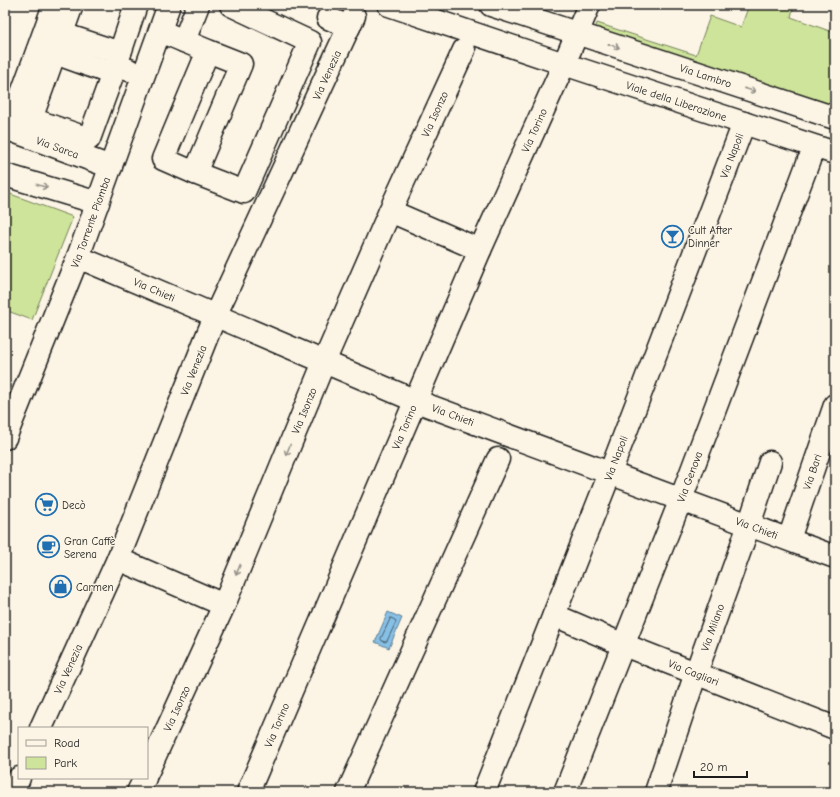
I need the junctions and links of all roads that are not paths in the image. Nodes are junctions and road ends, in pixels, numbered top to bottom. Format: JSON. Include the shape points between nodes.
{"nodes":[{"id":1,"x":54,"y":5,"type":"edge"},
{"id":2,"x":72,"y":5,"type":"edge"},
{"id":3,"x":136,"y":5,"type":"edge"},
{"id":4,"x":169,"y":5,"type":"edge"},
{"id":5,"x":198,"y":5,"type":"edge"},
{"id":6,"x":231,"y":5,"type":"edge"},
{"id":7,"x":389,"y":5,"type":"edge"},
{"id":8,"x":491,"y":5,"type":"edge"},
{"id":9,"x":589,"y":5,"type":"edge"},
{"id":10,"x":328,"y":18,"type":"dead end"},
{"id":11,"x":160,"y":31,"type":"junction"},
{"id":12,"x":577,"y":34,"type":"junction"},
{"id":13,"x":184,"y":41,"type":"junction"},
{"id":14,"x":310,"y":42,"type":"junction"},
{"id":15,"x":58,"y":43,"type":"junction"},
{"id":16,"x":464,"y":50,"type":"dead end"},
{"id":17,"x":208,"y":51,"type":"junction"},
{"id":18,"x":336,"y":54,"type":"junction"},
{"id":19,"x":116,"y":64,"type":"junction"},
{"id":20,"x":564,"y":64,"type":"junction"},
{"id":21,"x":144,"y":75,"type":"junction"},
{"id":22,"x":835,"y":118,"type":"edge"},
{"id":23,"x":744,"y":123,"type":"junction"},
{"id":24,"x":7,"y":128,"type":"edge"},
{"id":25,"x":835,"y":153,"type":"edge"},
{"id":26,"x":809,"y":160,"type":"dead end"},
{"id":27,"x":111,"y":167,"type":"junction"},
{"id":28,"x":195,"y":172,"type":"junction"},
{"id":29,"x":5,"y":174,"type":"edge"},
{"id":30,"x":98,"y":203,"type":"junction"},
{"id":31,"x":390,"y":211,"type":"junction"},
{"id":32,"x":480,"y":250,"type":"junction"},
{"id":33,"x":78,"y":257,"type":"junction"},
{"id":34,"x":215,"y":316,"type":"junction"},
{"id":35,"x":324,"y":362,"type":"junction"},
{"id":36,"x":416,"y":401,"type":"junction"},
{"id":37,"x":835,"y":405,"type":"edge"},
{"id":38,"x":5,"y":438,"type":"edge"},
{"id":39,"x":498,"y":459,"type":"dead end"},
{"id":40,"x":770,"y":462,"type":"dead end"},
{"id":41,"x":610,"y":473,"type":"junction"},
{"id":42,"x":681,"y":499,"type":"junction"},
{"id":43,"x":749,"y":525,"type":"junction"},
{"id":44,"x":789,"y":539,"type":"junction"},
{"id":45,"x":835,"y":557,"type":"edge"},
{"id":46,"x":118,"y":559,"type":"junction"},
{"id":47,"x":224,"y":605,"type":"junction"},
{"id":48,"x":554,"y":615,"type":"junction"},
{"id":49,"x":624,"y":645,"type":"junction"},
{"id":50,"x":696,"y":673,"type":"junction"},
{"id":51,"x":42,"y":727,"type":"edge"},
{"id":52,"x":835,"y":728,"type":"edge"},
{"id":53,"x":148,"y":771,"type":"edge"},
{"id":54,"x":19,"y":779,"type":"edge"},
{"id":55,"x":144,"y":779,"type":"edge"},
{"id":56,"x":13,"y":792,"type":"edge"},
{"id":57,"x":138,"y":792,"type":"edge"},
{"id":58,"x":248,"y":792,"type":"edge"},
{"id":59,"x":348,"y":792,"type":"edge"},
{"id":60,"x":484,"y":792,"type":"edge"},
{"id":61,"x":565,"y":792,"type":"edge"},
{"id":62,"x":656,"y":792,"type":"edge"}],
"edges":[{"from":1,"to":24,"type":"street"},
{"from":2,"to":15,"type":"street"},
{"from":3,"to":19,"type":"street"},
{"from":4,"to":11,"type":"street","name":"Via Torrente Piomba"},
{"from":5,"to":13,"type":"street"},
{"from":6,"to":14,"type":"street"},
{"from":7,"to":20,"type":"street","name":"Viale della Liberazione"},
{"from":8,"to":12,"type":"street","name":"Via Lambro"},
{"from":9,"to":12,"type":"street"},
{"from":10,"to":18,"type":"street","name":"Via Venezia","via":[[351,21]]},
{"from":11,"to":13,"type":"street"},
{"from":11,"to":21,"type":"street","name":"Via Torrente Piomba"},
{"from":12,"to":20,"type":"street"},
{"from":12,"to":22,"type":"street","name":"Via Lambro","one_way":true},
{"from":13,"to":17,"type":"street"},
{"from":14,"to":18,"type":"street"},
{"from":14,"to":28,"type":"street","via":[[244,192]]},
{"from":15,"to":19,"type":"street"},
{"from":15,"to":19,"type":"street","via":[[31,119],[90,139]]},
{"from":16,"to":31,"type":"street","name":"Via Isonzo"},
{"from":17,"to":28,"type":"street","via":[[163,159]]},
{"from":17,"to":28,"type":"street","via":[[241,64]]},
{"from":18,"to":34,"type":"street","name":"Via Venezia"},
{"from":19,"to":21,"type":"street"},
{"from":20,"to":23,"type":"street","name":"Viale della Liberazione"},
{"from":20,"to":32,"type":"street","name":"Via Torino"},
{"from":21,"to":27,"type":"street","name":"Via Torrente Piomba"},
{"from":23,"to":25,"type":"street","name":"Viale della Liberazione"},
{"from":23,"to":41,"type":"street","name":"Via Napoli"},
{"from":24,"to":27,"type":"street","name":"Via Sarca"},
{"from":26,"to":42,"type":"street","name":"Via Genova"},
{"from":27,"to":30,"type":"street","name":"Via Torrente Piomba"},
{"from":29,"to":30,"type":"street","one_way":true},
{"from":30,"to":33,"type":"street","name":"Via Torrente Piomba"},
{"from":31,"to":32,"type":"street"},
{"from":31,"to":35,"type":"street","name":"Via Isonzo"},
{"from":32,"to":36,"type":"street","name":"Via Torino"},
{"from":33,"to":34,"type":"street","name":"Via Chieti"},
{"from":33,"to":38,"type":"street","name":"Via Torrente Piomba"},
{"from":34,"to":35,"type":"street","name":"Via Chieti"},
{"from":34,"to":46,"type":"street","name":"Via Venezia"},
{"from":35,"to":36,"type":"street","name":"Via Chieti"},
{"from":35,"to":47,"type":"street","name":"Via Isonzo","one_way":true},
{"from":36,"to":41,"type":"street","name":"Via Chieti"},
{"from":36,"to":58,"type":"street","name":"Via Torino"},
{"from":37,"to":44,"type":"street","name":"Via Bari"},
{"from":39,"to":59,"type":"street"},
{"from":40,"to":43,"type":"street","name":"Via Milano"},
{"from":41,"to":42,"type":"street","name":"Via Chieti"},
{"from":41,"to":48,"type":"street","name":"Via Napoli"},
{"from":42,"to":43,"type":"street","name":"Via Chieti"},
{"from":42,"to":49,"type":"street","name":"Via Genova"},
{"from":43,"to":44,"type":"street","name":"Via Chieti"},
{"from":43,"to":50,"type":"street","name":"Via Milano"},
{"from":44,"to":45,"type":"street","name":"Via Chieti"},
{"from":46,"to":47,"type":"street"},
{"from":46,"to":51,"type":"street","name":"Via Venezia"},
{"from":47,"to":53,"type":"street","name":"Via Isonzo"},
{"from":48,"to":49,"type":"street","name":"Via Cagliari"},
{"from":48,"to":60,"type":"street","name":"Via Napoli"},
{"from":49,"to":50,"type":"street","name":"Via Cagliari"},
{"from":49,"to":61,"type":"street","name":"Via Genova"},
{"from":50,"to":52,"type":"street","name":"Via Cagliari"},
{"from":50,"to":62,"type":"street","name":"Via Milano"},
{"from":54,"to":56,"type":"street"},
{"from":55,"to":57,"type":"street"}]}
